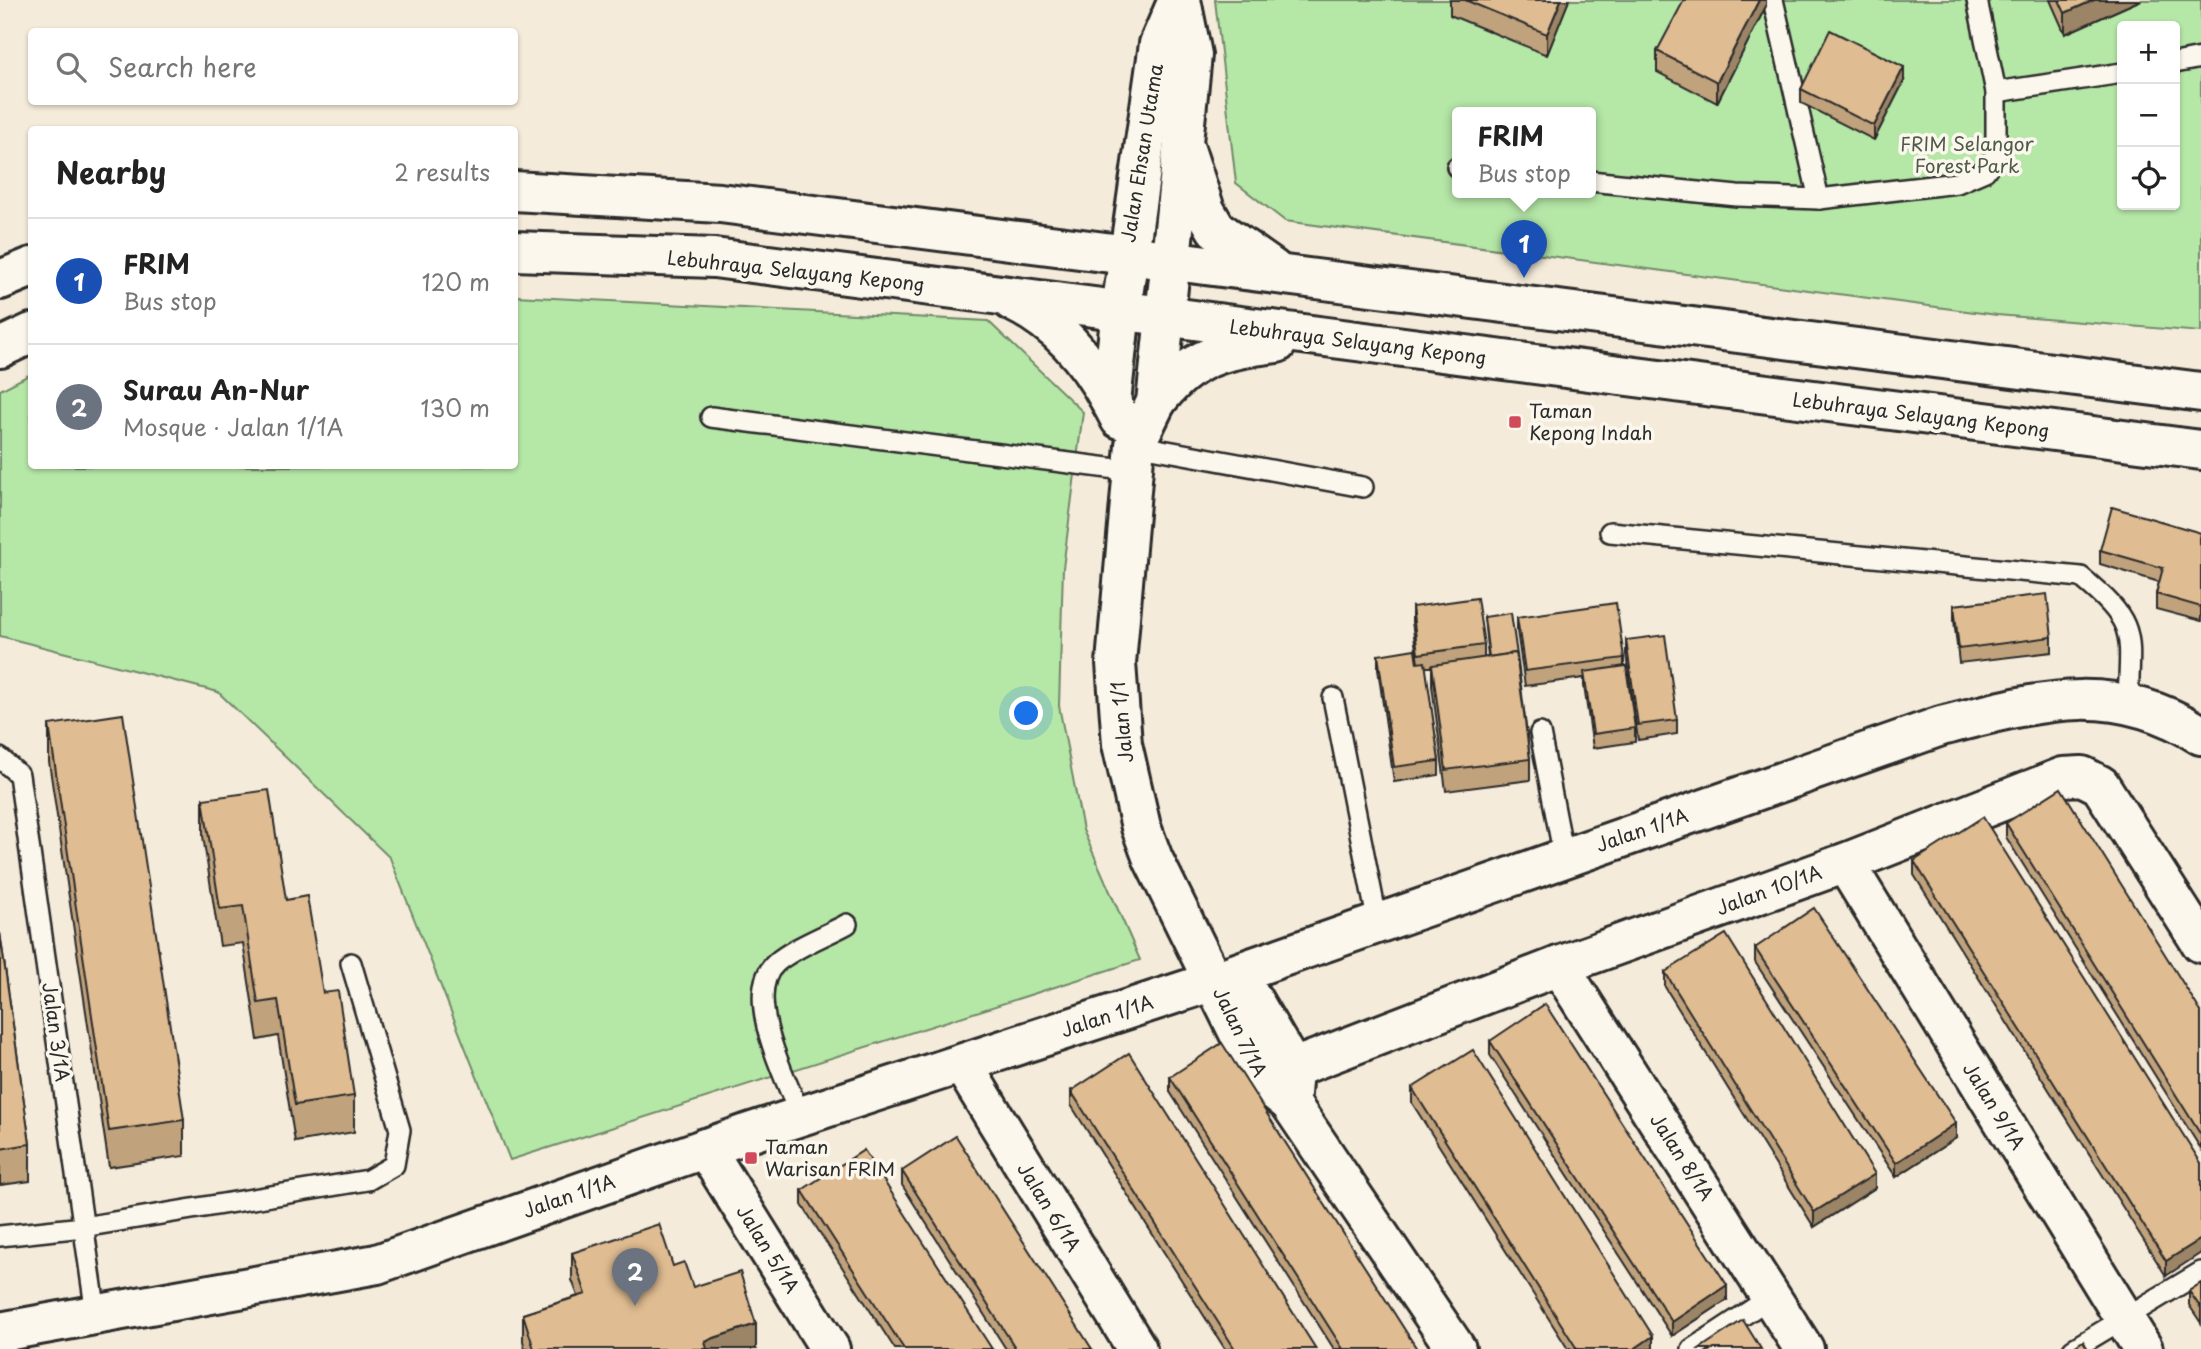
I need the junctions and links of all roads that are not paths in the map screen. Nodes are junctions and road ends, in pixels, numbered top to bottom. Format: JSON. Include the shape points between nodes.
{"nodes":[{"id":1,"x":1180,"y":0,"type":"edge"},
{"id":2,"x":1773,"y":0,"type":"edge"},
{"id":3,"x":1977,"y":0,"type":"edge"},
{"id":4,"x":2201,"y":58,"type":"edge"},
{"id":5,"x":2180,"y":62,"type":"edge"},
{"id":6,"x":2117,"y":74,"type":"edge"},
{"id":7,"x":1996,"y":92,"type":"junction"},
{"id":8,"x":1183,"y":143,"type":"junction"},
{"id":9,"x":1596,"y":181,"type":"edge"},
{"id":10,"x":518,"y":191,"type":"edge"},
{"id":11,"x":1819,"y":199,"type":"junction"},
{"id":12,"x":518,"y":251,"type":"edge"},
{"id":13,"x":1127,"y":255,"type":"junction"},
{"id":14,"x":1170,"y":260,"type":"junction"},
{"id":15,"x":28,"y":269,"type":"edge"},
{"id":16,"x":1282,"y":274,"type":"junction"},
{"id":17,"x":0,"y":280,"type":"edge"},
{"id":18,"x":997,"y":294,"type":"junction"},
{"id":19,"x":1121,"y":310,"type":"junction"},
{"id":20,"x":1165,"y":316,"type":"junction"},
{"id":21,"x":28,"y":335,"type":"edge"},
{"id":22,"x":1324,"y":337,"type":"junction"},
{"id":23,"x":0,"y":348,"type":"edge"},
{"id":24,"x":2201,"y":392,"type":"edge"},
{"id":25,"x":1111,"y":402,"type":"junction"},
{"id":26,"x":1156,"y":402,"type":"junction"},
{"id":27,"x":711,"y":417,"type":"dead end"},
{"id":28,"x":2201,"y":450,"type":"edge"},
{"id":29,"x":1133,"y":458,"type":"junction"},
{"id":30,"x":1363,"y":487,"type":"dead end"},
{"id":31,"x":1610,"y":532,"type":"dead end"},
{"id":32,"x":1333,"y":698,"type":"dead end"},
{"id":33,"x":2128,"y":703,"type":"junction"},
{"id":34,"x":1540,"y":733,"type":"dead end"},
{"id":35,"x":2201,"y":735,"type":"edge"},
{"id":36,"x":0,"y":758,"type":"edge"},
{"id":37,"x":1564,"y":857,"type":"junction"},
{"id":38,"x":1845,"y":863,"type":"junction"},
{"id":39,"x":1378,"y":923,"type":"junction"},
{"id":40,"x":848,"y":924,"type":"dead end"},
{"id":41,"x":2201,"y":943,"type":"edge"},
{"id":42,"x":351,"y":963,"type":"dead end"},
{"id":43,"x":1559,"y":966,"type":"junction"},
{"id":44,"x":1214,"y":981,"type":"junction"},
{"id":45,"x":962,"y":1064,"type":"junction"},
{"id":46,"x":1282,"y":1084,"type":"junction"},
{"id":47,"x":801,"y":1116,"type":"junction"},
{"id":48,"x":705,"y":1148,"type":"junction"},
{"id":49,"x":83,"y":1227,"type":"junction"},
{"id":50,"x":0,"y":1236,"type":"edge"},
{"id":51,"x":2201,"y":1272,"type":"edge"},
{"id":52,"x":1771,"y":1297,"type":"junction"},
{"id":53,"x":96,"y":1314,"type":"junction"},
{"id":54,"x":0,"y":1332,"type":"edge"},
{"id":55,"x":2134,"y":1334,"type":"edge"},
{"id":56,"x":830,"y":1349,"type":"edge"},
{"id":57,"x":1137,"y":1349,"type":"edge"},
{"id":58,"x":1456,"y":1349,"type":"edge"},
{"id":59,"x":1692,"y":1349,"type":"edge"},
{"id":60,"x":1804,"y":1349,"type":"edge"},
{"id":61,"x":2073,"y":1349,"type":"edge"}],
"edges":[{"from":1,"to":8,"type":"street","name":"Jalan Ehsan Utama","via":[[1192,55]]},
{"from":1,"to":13,"type":"street","name":"Jalan Ehsan Utama","via":[[1159,44]]},
{"from":2,"to":11,"type":"lane"},
{"from":3,"to":7,"type":"lane"},
{"from":4,"to":5,"type":"lane"},
{"from":6,"to":7,"type":"lane"},
{"from":7,"to":11,"type":"lane","via":[[1996,155],[1985,171],[1957,183]]},
{"from":8,"to":14,"type":"street","name":"Jalan Ehsan Utama"},
{"from":8,"to":16,"type":"street","via":[[1216,229]]},
{"from":9,"to":11,"type":"lane","via":[[1737,196]]},
{"from":10,"to":13,"type":"street","via":[[720,203]]},
{"from":12,"to":18,"type":"street","name":"Lebuhraya Selayang Kepong","via":[[713,258]]},
{"from":13,"to":14,"type":"street"},
{"from":13,"to":19,"type":"street","name":"Jalan Ehsan Utama"},
{"from":14,"to":16,"type":"street"},
{"from":14,"to":20,"type":"street","name":"Jalan 1/1"},
{"from":15,"to":17,"type":"street"},
{"from":16,"to":24,"type":"street"},
{"from":18,"to":19,"type":"street","name":"Lebuhraya Selayang Kepong"},
{"from":18,"to":25,"type":"street","via":[[1026,308],[1076,347]]},
{"from":19,"to":20,"type":"street","name":"Lebuhraya Selayang Kepong"},
{"from":19,"to":25,"type":"street"},
{"from":20,"to":22,"type":"street","name":"Lebuhraya Selayang Kepong"},
{"from":20,"to":26,"type":"street","name":"Jalan 1/1"},
{"from":21,"to":23,"type":"street"},
{"from":22,"to":26,"type":"street","via":[[1216,354],[1173,379]]},
{"from":22,"to":28,"type":"street","name":"Lebuhraya Selayang Kepong"},
{"from":25,"to":29,"type":"street"},
{"from":26,"to":29,"type":"street","name":"Jalan 1/1"},
{"from":27,"to":29,"type":"lane"},
{"from":29,"to":30,"type":"lane"},
{"from":29,"to":44,"type":"street","name":"Jalan 1/1","via":[[1116,663],[1126,766],[1153,859]]},
{"from":31,"to":33,"type":"lane","via":[[2081,577],[2124,618],[2130,639]]},
{"from":32,"to":39,"type":"lane"},
{"from":33,"to":35,"type":"street","name":"Jalan 1/1A","via":[[2177,720]]},
{"from":33,"to":37,"type":"street","name":"Jalan 1/1A","via":[[2073,700],[1941,726]]},
{"from":34,"to":37,"type":"lane"},
{"from":36,"to":49,"type":"lane","name":"Jalan 3/1A","via":[[19,775]]},
{"from":37,"to":39,"type":"street","name":"Jalan 1/1A"},
{"from":38,"to":41,"type":"street","name":"Jalan 10/1A","via":[[2063,777],[2082,776],[2100,785]]},
{"from":38,"to":43,"type":"street","name":"Jalan 10/1A"},
{"from":38,"to":55,"type":"street","name":"Jalan 9/1A"},
{"from":39,"to":44,"type":"street","name":"Jalan 1/1A"},
{"from":40,"to":47,"type":"lane","via":[[775,964],[762,988],[769,1037]]},
{"from":42,"to":49,"type":"lane","via":[[400,1130],[394,1165],[368,1180]]},
{"from":43,"to":46,"type":"street","name":"Jalan 10/1A"},
{"from":43,"to":52,"type":"street","name":"Jalan 8/1A"},
{"from":44,"to":45,"type":"street","name":"Jalan 1/1A"},
{"from":44,"to":46,"type":"street","name":"Jalan 7/1A","via":[[1251,997]]},
{"from":45,"to":47,"type":"street","name":"Jalan 1/1A"},
{"from":45,"to":57,"type":"street","name":"Jalan 6/1A"},
{"from":46,"to":58,"type":"street","name":"Jalan 7/1A"},
{"from":47,"to":48,"type":"street","name":"Jalan 1/1A"},
{"from":48,"to":53,"type":"street","name":"Jalan 1/1A","via":[[377,1264]]},
{"from":48,"to":56,"type":"street","name":"Jalan 5/1A"},
{"from":49,"to":50,"type":"lane"},
{"from":49,"to":53,"type":"lane","name":"Jalan 3/1A"},
{"from":51,"to":55,"type":"lane"},
{"from":52,"to":59,"type":"lane"},
{"from":52,"to":60,"type":"street","name":"Jalan 8/1A"},
{"from":53,"to":54,"type":"street","name":"Jalan 1/1A"},
{"from":55,"to":61,"type":"lane"}]}
